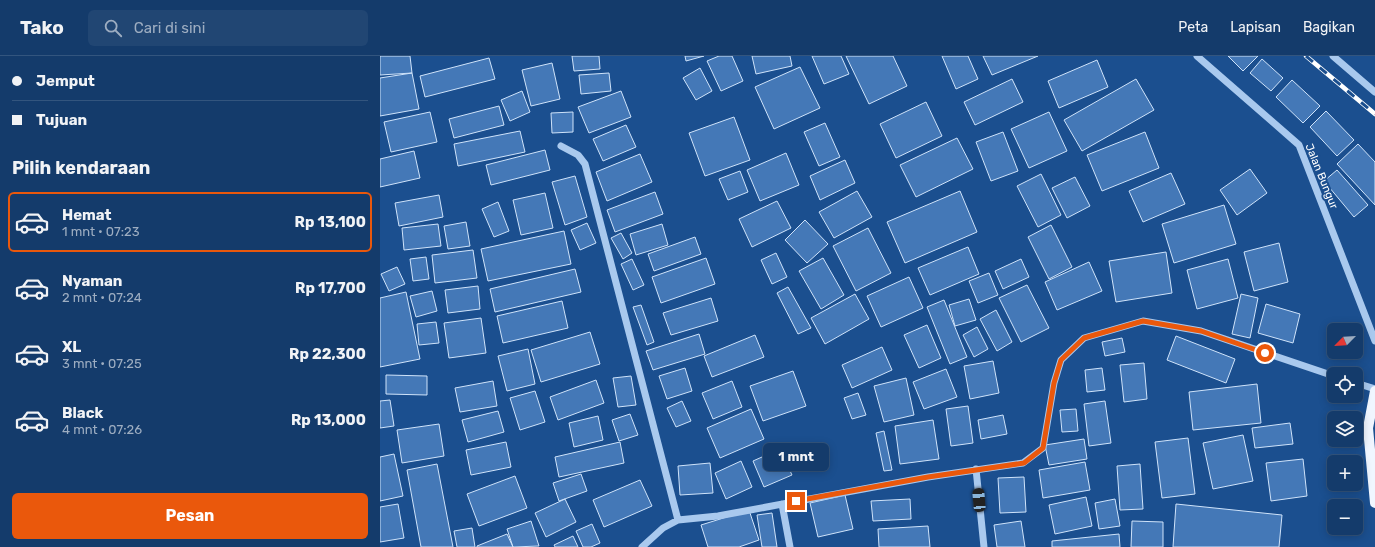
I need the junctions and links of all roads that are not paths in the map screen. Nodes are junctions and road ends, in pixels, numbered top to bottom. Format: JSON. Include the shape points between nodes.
{"nodes":[{"id":1,"x":1197,"y":56,"type":"edge"},
{"id":2,"x":1333,"y":56,"type":"edge"},
{"id":3,"x":1375,"y":92,"type":"edge"},
{"id":4,"x":561,"y":146,"type":"dead end"},
{"id":5,"x":1375,"y":341,"type":"edge"},
{"id":6,"x":1327,"y":374,"type":"edge"},
{"id":7,"x":1363,"y":386,"type":"edge"},
{"id":8,"x":1375,"y":390,"type":"edge"},
{"id":9,"x":976,"y":470,"type":"junction"},
{"id":10,"x":1375,"y":503,"type":"edge"},
{"id":11,"x":782,"y":504,"type":"junction"},
{"id":12,"x":678,"y":520,"type":"junction"},
{"id":13,"x":642,"y":547,"type":"edge"},
{"id":14,"x":790,"y":547,"type":"edge"},
{"id":15,"x":984,"y":547,"type":"edge"}],
"edges":[{"from":1,"to":5,"type":"street","name":"Jalan Bungur","via":[[1299,145]]},
{"from":2,"to":3,"type":"street"},
{"from":4,"to":12,"type":"street","via":[[578,155],[585,164]]},
{"from":6,"to":9,"type":"street","via":[[1201,331],[1143,321],[1084,338],[1061,360],[1054,383],[1043,448],[1024,463]]},
{"from":7,"to":8,"type":"street"},
{"from":8,"to":10,"type":"main road","via":[[1368,428]]},
{"from":9,"to":11,"type":"street"},
{"from":9,"to":15,"type":"street"},
{"from":11,"to":12,"type":"street","via":[[718,516]]},
{"from":11,"to":14,"type":"street"},
{"from":12,"to":13,"type":"street","via":[[663,528]]}]}
